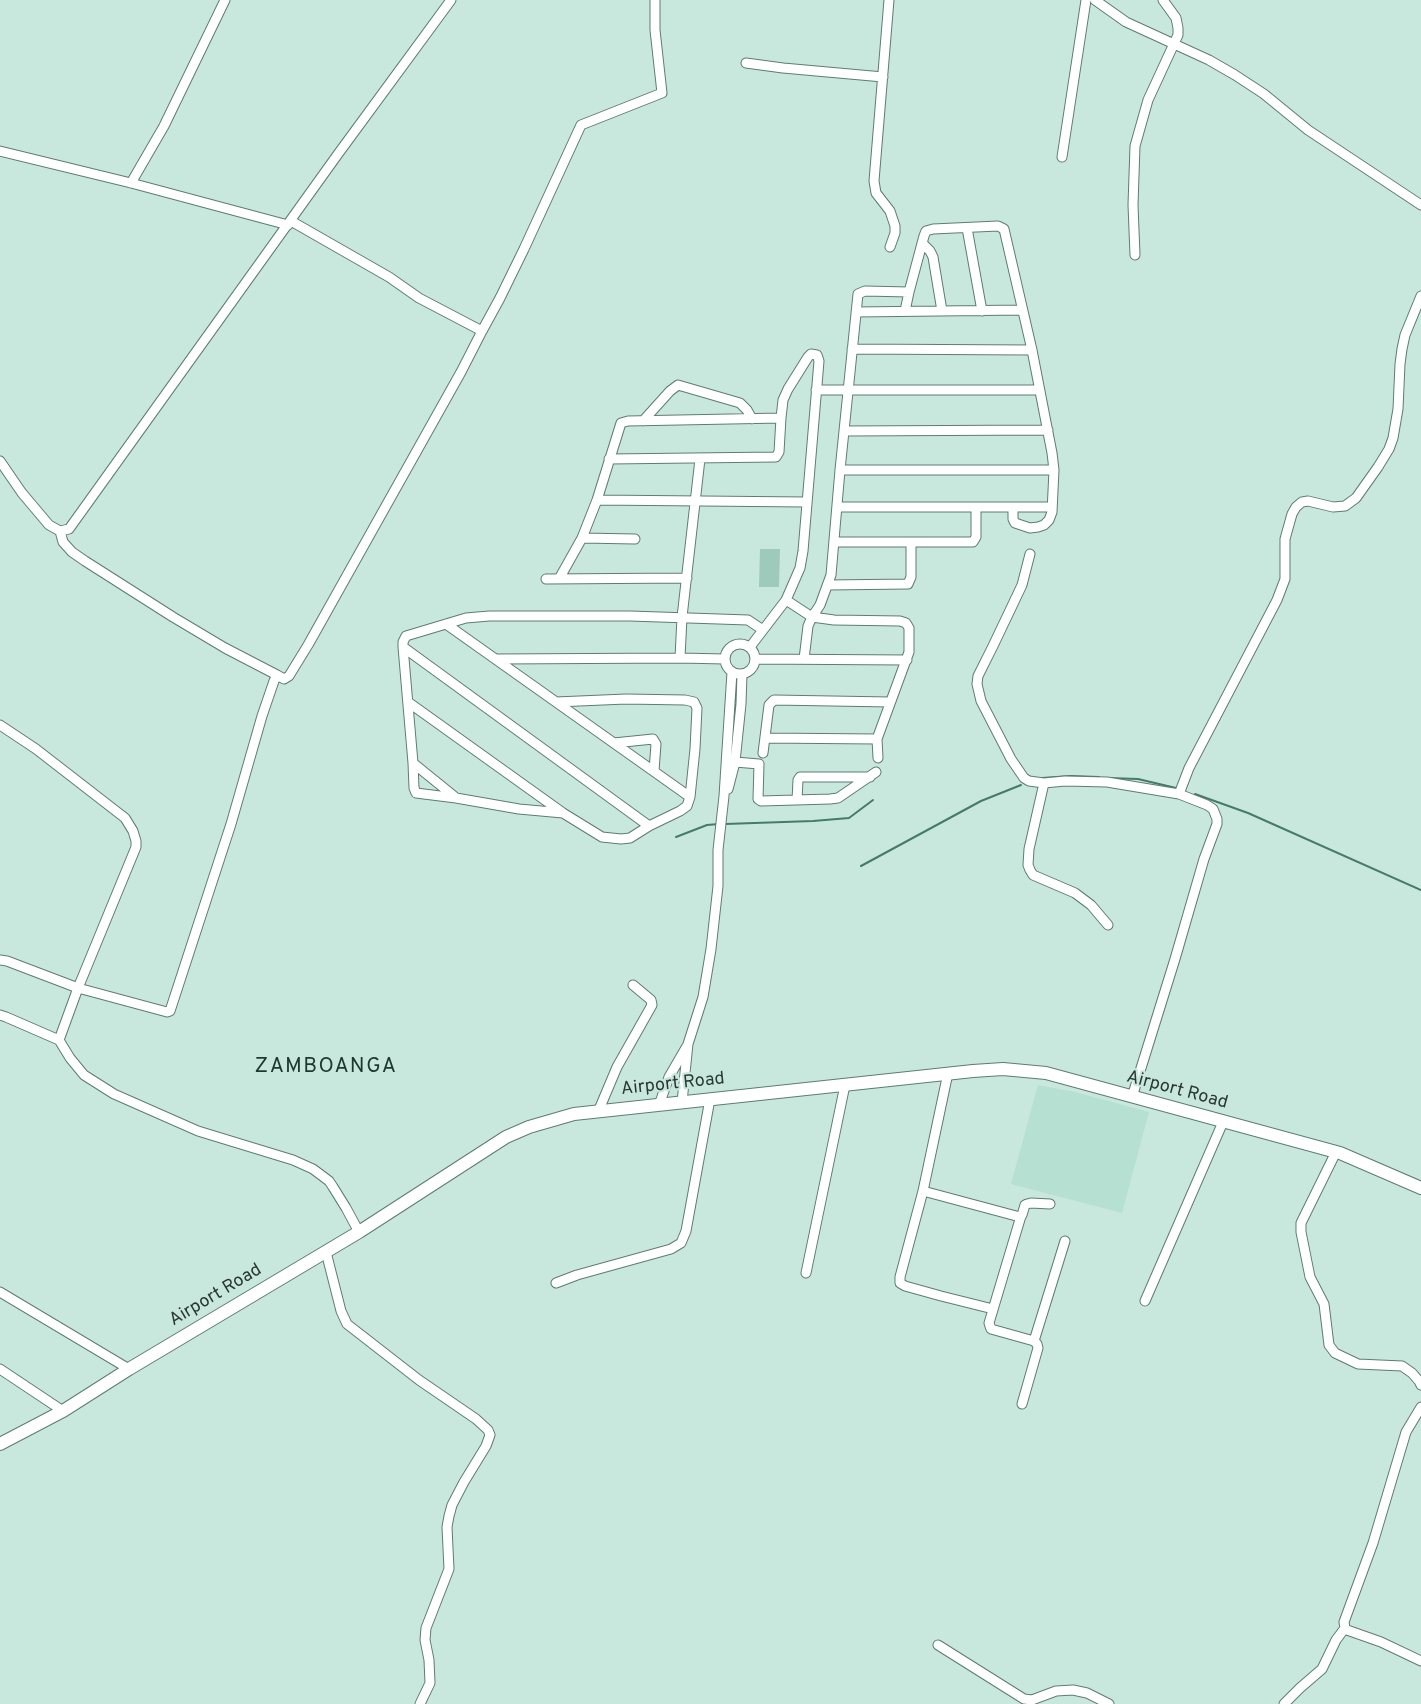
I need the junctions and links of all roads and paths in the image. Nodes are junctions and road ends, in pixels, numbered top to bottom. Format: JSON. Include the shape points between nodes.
{"nodes":[{"id":1,"x":225,"y":0,"type":"edge"},
{"id":2,"x":451,"y":0,"type":"edge"},
{"id":3,"x":655,"y":0,"type":"edge"},
{"id":4,"x":889,"y":0,"type":"edge"},
{"id":5,"x":1086,"y":0,"type":"edge"},
{"id":6,"x":1095,"y":0,"type":"edge"},
{"id":7,"x":1164,"y":0,"type":"edge"},
{"id":8,"x":1174,"y":44,"type":"junction"},
{"id":9,"x":746,"y":63,"type":"dead end"},
{"id":10,"x":883,"y":76,"type":"junction"},
{"id":11,"x":0,"y":151,"type":"edge"},
{"id":12,"x":1062,"y":157,"type":"dead end"},
{"id":13,"x":131,"y":183,"type":"junction"},
{"id":14,"x":1421,"y":205,"type":"edge"},
{"id":15,"x":289,"y":223,"type":"junction"},
{"id":16,"x":967,"y":228,"type":"junction"},
{"id":17,"x":922,"y":243,"type":"junction"},
{"id":18,"x":890,"y":247,"type":"dead end"},
{"id":19,"x":1135,"y":255,"type":"dead end"},
{"id":20,"x":909,"y":292,"type":"junction"},
{"id":21,"x":1421,"y":296,"type":"edge"},
{"id":22,"x":1022,"y":310,"type":"junction"},
{"id":23,"x":905,"y":311,"type":"junction"},
{"id":24,"x":942,"y":311,"type":"junction"},
{"id":25,"x":982,"y":311,"type":"junction"},
{"id":26,"x":856,"y":312,"type":"junction"},
{"id":27,"x":482,"y":331,"type":"junction"},
{"id":28,"x":852,"y":349,"type":"junction"},
{"id":29,"x":1032,"y":350,"type":"junction"},
{"id":30,"x":816,"y":390,"type":"junction"},
{"id":31,"x":848,"y":390,"type":"junction"},
{"id":32,"x":1039,"y":390,"type":"junction"},
{"id":33,"x":781,"y":418,"type":"junction"},
{"id":34,"x":752,"y":419,"type":"junction"},
{"id":35,"x":643,"y":421,"type":"junction"},
{"id":36,"x":1048,"y":430,"type":"junction"},
{"id":37,"x":845,"y":431,"type":"junction"},
{"id":38,"x":609,"y":459,"type":"junction"},
{"id":39,"x":700,"y":459,"type":"junction"},
{"id":40,"x":0,"y":461,"type":"edge"},
{"id":41,"x":840,"y":470,"type":"junction"},
{"id":42,"x":1054,"y":470,"type":"junction"},
{"id":43,"x":597,"y":500,"type":"junction"},
{"id":44,"x":696,"y":501,"type":"junction"},
{"id":45,"x":806,"y":502,"type":"junction"},
{"id":46,"x":838,"y":507,"type":"junction"},
{"id":47,"x":976,"y":507,"type":"junction"},
{"id":48,"x":1013,"y":507,"type":"junction"},
{"id":49,"x":1053,"y":507,"type":"junction"},
{"id":50,"x":60,"y":531,"type":"junction"},
{"id":51,"x":582,"y":538,"type":"junction"},
{"id":52,"x":635,"y":539,"type":"dead end"},
{"id":53,"x":835,"y":542,"type":"junction"},
{"id":54,"x":911,"y":542,"type":"junction"},
{"id":55,"x":1030,"y":554,"type":"dead end"},
{"id":56,"x":687,"y":578,"type":"junction"},
{"id":57,"x":546,"y":579,"type":"dead end"},
{"id":58,"x":559,"y":579,"type":"junction"},
{"id":59,"x":828,"y":585,"type":"junction"},
{"id":60,"x":786,"y":600,"type":"junction"},
{"id":61,"x":682,"y":617,"type":"junction"},
{"id":62,"x":812,"y":617,"type":"junction"},
{"id":63,"x":446,"y":624,"type":"junction"},
{"id":64,"x":763,"y":630,"type":"junction"},
{"id":65,"x":404,"y":646,"type":"junction"},
{"id":66,"x":750,"y":647,"type":"junction"},
{"id":67,"x":680,"y":658,"type":"junction"},
{"id":68,"x":496,"y":659,"type":"junction"},
{"id":69,"x":725,"y":659,"type":"junction"},
{"id":70,"x":755,"y":659,"type":"junction"},
{"id":71,"x":804,"y":659,"type":"junction"},
{"id":72,"x":907,"y":660,"type":"junction"},
{"id":73,"x":737,"y":673,"type":"junction"},
{"id":74,"x":277,"y":675,"type":"junction"},
{"id":75,"x":408,"y":702,"type":"junction"},
{"id":76,"x":556,"y":702,"type":"junction"},
{"id":77,"x":890,"y":702,"type":"junction"},
{"id":78,"x":735,"y":718,"type":"junction"},
{"id":79,"x":0,"y":725,"type":"edge"},
{"id":80,"x":765,"y":738,"type":"junction"},
{"id":81,"x":877,"y":739,"type":"junction"},
{"id":82,"x":614,"y":743,"type":"junction"},
{"id":83,"x":763,"y":753,"type":"dead end"},
{"id":84,"x":878,"y":758,"type":"dead end"},
{"id":85,"x":735,"y":762,"type":"junction"},
{"id":86,"x":413,"y":763,"type":"junction"},
{"id":87,"x":654,"y":771,"type":"junction"},
{"id":88,"x":1044,"y":783,"type":"junction"},
{"id":89,"x":1179,"y":794,"type":"junction"},
{"id":90,"x":724,"y":796,"type":"junction"},
{"id":91,"x":690,"y":797,"type":"junction"},
{"id":92,"x":456,"y":798,"type":"junction"},
{"id":93,"x":797,"y":800,"type":"junction"},
{"id":94,"x":563,"y":813,"type":"junction"},
{"id":95,"x":649,"y":826,"type":"junction"},
{"id":96,"x":1108,"y":925,"type":"dead end"},
{"id":97,"x":0,"y":960,"type":"edge"},
{"id":98,"x":633,"y":985,"type":"dead end"},
{"id":99,"x":78,"y":987,"type":"junction"},
{"id":100,"x":0,"y":1016,"type":"edge"},
{"id":101,"x":59,"y":1040,"type":"junction"},
{"id":102,"x":688,"y":1044,"type":"junction"},
{"id":103,"x":948,"y":1073,"type":"junction"},
{"id":104,"x":845,"y":1085,"type":"junction"},
{"id":105,"x":1132,"y":1097,"type":"junction"},
{"id":106,"x":710,"y":1099,"type":"junction"},
{"id":107,"x":682,"y":1102,"type":"junction"},
{"id":108,"x":659,"y":1105,"type":"junction"},
{"id":109,"x":598,"y":1112,"type":"junction"},
{"id":110,"x":1223,"y":1122,"type":"junction"},
{"id":111,"x":1336,"y":1152,"type":"junction"},
{"id":112,"x":1421,"y":1188,"type":"edge"},
{"id":113,"x":922,"y":1191,"type":"junction"},
{"id":114,"x":1050,"y":1204,"type":"dead end"},
{"id":115,"x":1021,"y":1216,"type":"junction"},
{"id":116,"x":359,"y":1232,"type":"junction"},
{"id":117,"x":1065,"y":1241,"type":"dead end"},
{"id":118,"x":326,"y":1252,"type":"junction"},
{"id":119,"x":806,"y":1273,"type":"dead end"},
{"id":120,"x":556,"y":1283,"type":"dead end"},
{"id":121,"x":0,"y":1292,"type":"edge"},
{"id":122,"x":1145,"y":1301,"type":"dead end"},
{"id":123,"x":993,"y":1310,"type":"junction"},
{"id":124,"x":1034,"y":1341,"type":"junction"},
{"id":125,"x":0,"y":1369,"type":"edge"},
{"id":126,"x":129,"y":1369,"type":"junction"},
{"id":127,"x":1421,"y":1385,"type":"edge"},
{"id":128,"x":1022,"y":1404,"type":"dead end"},
{"id":129,"x":1421,"y":1407,"type":"edge"},
{"id":130,"x":63,"y":1411,"type":"junction"},
{"id":131,"x":0,"y":1444,"type":"edge"},
{"id":132,"x":1345,"y":1628,"type":"junction"},
{"id":133,"x":938,"y":1645,"type":"dead end"},
{"id":134,"x":1421,"y":1661,"type":"edge"},
{"id":135,"x":420,"y":1704,"type":"edge"},
{"id":136,"x":1109,"y":1704,"type":"edge"},
{"id":137,"x":1284,"y":1704,"type":"edge"}],
"edges":[{"from":1,"to":13,"type":"street","via":[[164,126]]},
{"from":2,"to":15,"type":"street"},
{"from":3,"to":27,"type":"street","via":[[662,93],[581,125]]},
{"from":4,"to":10,"type":"street"},
{"from":5,"to":12,"type":"street"},
{"from":6,"to":8,"type":"street","via":[[1126,22]]},
{"from":7,"to":8,"type":"street","via":[[1176,18],[1178,35]]},
{"from":8,"to":14,"type":"street","via":[[1264,94],[1308,130]]},
{"from":8,"to":19,"type":"street","via":[[1148,100],[1135,146]]},
{"from":9,"to":10,"type":"street"},
{"from":10,"to":18,"type":"street","via":[[875,188],[894,220]]},
{"from":11,"to":13,"type":"street"},
{"from":13,"to":15,"type":"street"},
{"from":15,"to":27,"type":"street"},
{"from":15,"to":50,"type":"street","via":[[72,527]]},
{"from":16,"to":17,"type":"street","via":[[928,231]]},
{"from":16,"to":22,"type":"street","via":[[1004,229]]},
{"from":16,"to":25,"type":"street"},
{"from":17,"to":20,"type":"street"},
{"from":17,"to":24,"type":"street","via":[[933,257]]},
{"from":20,"to":23,"type":"street"},
{"from":20,"to":26,"type":"street","via":[[859,293]]},
{"from":21,"to":89,"type":"street","via":[[1402,349],[1398,409],[1389,449],[1356,498],[1345,506],[1308,501],[1296,507],[1285,539],[1285,579],[1277,600]]},
{"from":22,"to":25,"type":"street"},
{"from":22,"to":29,"type":"street"},
{"from":23,"to":24,"type":"street"},
{"from":23,"to":26,"type":"street"},
{"from":24,"to":25,"type":"street"},
{"from":26,"to":28,"type":"street"},
{"from":27,"to":74,"type":"street","via":[[308,645],[288,677]]},
{"from":28,"to":29,"type":"street"},
{"from":28,"to":31,"type":"street"},
{"from":29,"to":32,"type":"street"},
{"from":30,"to":31,"type":"street"},
{"from":30,"to":33,"type":"street","via":[[819,362],[812,354],[788,389]]},
{"from":30,"to":45,"type":"street"},
{"from":31,"to":32,"type":"street"},
{"from":31,"to":37,"type":"street"},
{"from":32,"to":36,"type":"street"},
{"from":33,"to":34,"type":"street"},
{"from":33,"to":39,"type":"street","via":[[776,457]]},
{"from":34,"to":35,"type":"street"},
{"from":34,"to":35,"type":"street","via":[[742,404],[678,385]]},
{"from":35,"to":38,"type":"street","via":[[621,423]]},
{"from":36,"to":37,"type":"street"},
{"from":36,"to":42,"type":"street"},
{"from":37,"to":41,"type":"street"},
{"from":38,"to":39,"type":"street"},
{"from":38,"to":43,"type":"street"},
{"from":39,"to":44,"type":"street"},
{"from":40,"to":50,"type":"street","via":[[34,508]]},
{"from":41,"to":42,"type":"street"},
{"from":41,"to":46,"type":"street"},
{"from":42,"to":49,"type":"street"},
{"from":43,"to":44,"type":"street"},
{"from":43,"to":51,"type":"street"},
{"from":44,"to":45,"type":"street"},
{"from":44,"to":56,"type":"street"},
{"from":45,"to":60,"type":"street","via":[[800,568]]},
{"from":46,"to":47,"type":"street"},
{"from":46,"to":53,"type":"street"},
{"from":47,"to":48,"type":"street"},
{"from":47,"to":54,"type":"street","via":[[973,542]]},
{"from":48,"to":49,"type":"street"},
{"from":48,"to":49,"type":"street","via":[[1016,523],[1034,528],[1049,520]]},
{"from":50,"to":74,"type":"street","via":[[67,547],[85,561],[225,648]]},
{"from":51,"to":52,"type":"street"},
{"from":51,"to":58,"type":"street"},
{"from":53,"to":54,"type":"street"},
{"from":53,"to":59,"type":"street"},
{"from":54,"to":59,"type":"street","via":[[908,584]]},
{"from":55,"to":88,"type":"street","via":[[1022,585],[980,670],[977,684],[981,701],[1019,773],[1029,782]]},
{"from":56,"to":58,"type":"street"},
{"from":56,"to":61,"type":"street"},
{"from":57,"to":58,"type":"street"},
{"from":59,"to":62,"type":"street"},
{"from":60,"to":62,"type":"street"},
{"from":60,"to":64,"type":"street"},
{"from":61,"to":63,"type":"street","via":[[489,616]]},
{"from":61,"to":64,"type":"street","via":[[748,620]]},
{"from":61,"to":67,"type":"street"},
{"from":62,"to":71,"type":"street"},
{"from":62,"to":72,"type":"street","via":[[906,623],[910,643]]},
{"from":63,"to":65,"type":"street","via":[[406,636]]},
{"from":63,"to":68,"type":"street"},
{"from":64,"to":66,"type":"street"},
{"from":65,"to":75,"type":"street"},
{"from":65,"to":95,"type":"street"},
{"from":66,"to":69,"type":"street","via":[[733,645]]},
{"from":66,"to":70,"type":"street"},
{"from":67,"to":68,"type":"street"},
{"from":67,"to":69,"type":"street"},
{"from":68,"to":76,"type":"street"},
{"from":69,"to":73,"type":"street","via":[[727,666]]},
{"from":70,"to":71,"type":"street"},
{"from":70,"to":73,"type":"street","via":[[750,670]]},
{"from":71,"to":72,"type":"street"},
{"from":72,"to":77,"type":"street"},
{"from":73,"to":78,"type":"street"},
{"from":74,"to":99,"type":"street","via":[[172,1009],[167,1012]]},
{"from":75,"to":86,"type":"street"},
{"from":75,"to":94,"type":"street"},
{"from":76,"to":82,"type":"street"},
{"from":76,"to":91,"type":"street","via":[[694,702],[698,708]]},
{"from":77,"to":80,"type":"street","via":[[774,700],[769,705]]},
{"from":77,"to":81,"type":"street"},
{"from":78,"to":85,"type":"street"},
{"from":78,"to":90,"type":"street"},
{"from":79,"to":99,"type":"street","via":[[125,818],[135,837],[136,847]]},
{"from":80,"to":81,"type":"street"},
{"from":80,"to":83,"type":"street"},
{"from":81,"to":84,"type":"street"},
{"from":82,"to":87,"type":"street"},
{"from":82,"to":87,"type":"street","via":[[653,740]]},
{"from":85,"to":90,"type":"street"},
{"from":85,"to":93,"type":"street","via":[[759,764],[759,800]]},
{"from":86,"to":92,"type":"street"},
{"from":86,"to":92,"type":"street","via":[[416,793]]},
{"from":87,"to":91,"type":"street"},
{"from":88,"to":89,"type":"street","via":[[1107,782]]},
{"from":88,"to":96,"type":"street","via":[[1028,866],[1034,875],[1076,893],[1091,904]]},
{"from":89,"to":105,"type":"street","via":[[1213,809],[1217,824]]},
{"from":90,"to":102,"type":"street","via":[[711,949],[703,997]]},
{"from":91,"to":95,"type":"street","via":[[684,809]]},
{"from":92,"to":94,"type":"street"},
{"from":93,"to":93,"type":"street","via":[[800,777],[873,775],[838,798]]},
{"from":94,"to":95,"type":"street","via":[[609,839],[630,838]]},
{"from":97,"to":99,"type":"street"},
{"from":98,"to":109,"type":"street","via":[[652,1005],[617,1066]]},
{"from":99,"to":101,"type":"street"},
{"from":100,"to":101,"type":"street"},
{"from":101,"to":116,"type":"street","via":[[84,1075],[114,1094],[198,1131],[293,1160],[322,1175]]},
{"from":102,"to":107,"type":"street"},
{"from":102,"to":108,"type":"street"},
{"from":103,"to":104,"type":"main road","name":"Airport Road"},
{"from":103,"to":105,"type":"main road","name":"Airport Road","via":[[1003,1069],[1046,1073]]},
{"from":103,"to":113,"type":"street"},
{"from":104,"to":106,"type":"main road","name":"Airport Road"},
{"from":104,"to":119,"type":"street"},
{"from":105,"to":110,"type":"main road","name":"Airport Road"},
{"from":106,"to":107,"type":"main road","name":"Airport Road"},
{"from":106,"to":120,"type":"street","via":[[681,1243]]},
{"from":107,"to":108,"type":"main road","name":"Airport Road"},
{"from":108,"to":109,"type":"main road","name":"Airport Road"},
{"from":109,"to":116,"type":"main road","name":"Airport Road","via":[[574,1114],[506,1137]]},
{"from":110,"to":111,"type":"main road","name":"Airport Road"},
{"from":110,"to":122,"type":"street"},
{"from":111,"to":112,"type":"main road","name":"Airport Road"},
{"from":111,"to":127,"type":"street","via":[[1301,1223],[1310,1277],[1324,1304],[1329,1345],[1335,1353],[1358,1364],[1402,1366]]},
{"from":113,"to":115,"type":"street"},
{"from":113,"to":123,"type":"street","via":[[900,1283]]},
{"from":114,"to":115,"type":"street","via":[[1027,1204]]},
{"from":115,"to":123,"type":"street"},
{"from":116,"to":118,"type":"main road","name":"Airport Road"},
{"from":117,"to":124,"type":"street"},
{"from":118,"to":126,"type":"main road","name":"Airport Road"},
{"from":118,"to":135,"type":"street","via":[[347,1324],[476,1419],[490,1435],[449,1516],[449,1569],[426,1628],[430,1683]]},
{"from":121,"to":126,"type":"street"},
{"from":123,"to":124,"type":"street","via":[[991,1329]]},
{"from":124,"to":128,"type":"street","via":[[1038,1348]]},
{"from":125,"to":130,"type":"street"},
{"from":126,"to":130,"type":"main road","name":"Airport Road"},
{"from":129,"to":132,"type":"street","via":[[1406,1432]]},
{"from":130,"to":131,"type":"main road","name":"Airport Road"},
{"from":132,"to":134,"type":"street"},
{"from":132,"to":137,"type":"street","via":[[1322,1669]]},
{"from":133,"to":136,"type":"street","via":[[1024,1699],[1073,1690]]}]}
